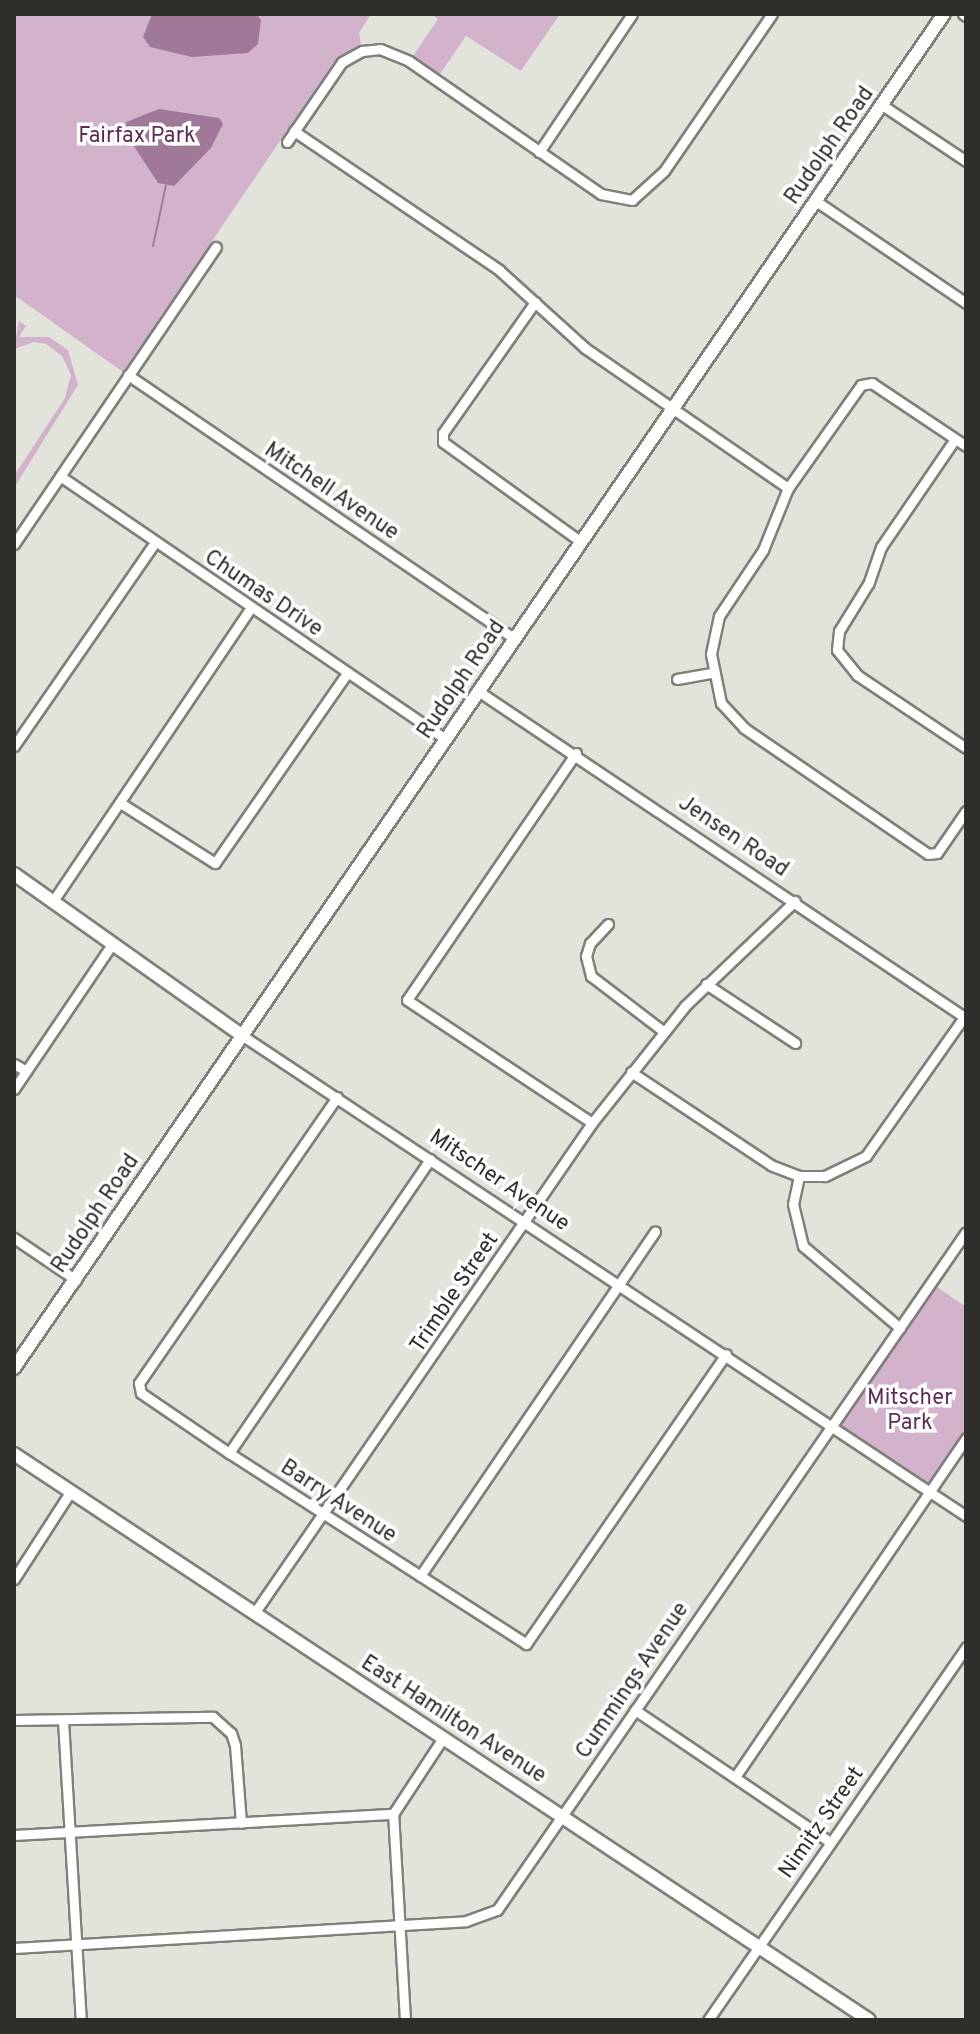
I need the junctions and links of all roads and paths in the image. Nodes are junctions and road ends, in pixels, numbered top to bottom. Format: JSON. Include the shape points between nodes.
{"nodes":[{"id":1,"x":632,"y":14,"type":"edge"},
{"id":2,"x":772,"y":14,"type":"edge"},
{"id":3,"x":944,"y":14,"type":"edge"},
{"id":4,"x":882,"y":105,"type":"junction"},
{"id":5,"x":294,"y":131,"type":"junction"},
{"id":6,"x":287,"y":142,"type":"dead end"},
{"id":7,"x":539,"y":152,"type":"junction"},
{"id":8,"x":966,"y":161,"type":"edge"},
{"id":9,"x":816,"y":201,"type":"junction"},
{"id":10,"x":216,"y":247,"type":"dead end"},
{"id":11,"x":535,"y":302,"type":"junction"},
{"id":12,"x":966,"y":303,"type":"edge"},
{"id":13,"x":128,"y":375,"type":"junction"},
{"id":14,"x":674,"y":407,"type":"junction"},
{"id":15,"x":955,"y":439,"type":"junction"},
{"id":16,"x":966,"y":446,"type":"edge"},
{"id":17,"x":60,"y":476,"type":"junction"},
{"id":18,"x":788,"y":488,"type":"junction"},
{"id":19,"x":155,"y":542,"type":"junction"},
{"id":20,"x":581,"y":542,"type":"junction"},
{"id":21,"x":14,"y":544,"type":"edge"},
{"id":22,"x":251,"y":607,"type":"junction"},
{"id":23,"x":514,"y":638,"type":"junction"},
{"id":24,"x":347,"y":673,"type":"junction"},
{"id":25,"x":711,"y":673,"type":"junction"},
{"id":26,"x":677,"y":679,"type":"dead end"},
{"id":27,"x":478,"y":691,"type":"junction"},
{"id":28,"x":446,"y":739,"type":"junction"},
{"id":29,"x":14,"y":746,"type":"edge"},
{"id":30,"x":966,"y":748,"type":"edge"},
{"id":31,"x":576,"y":753,"type":"junction"},
{"id":32,"x":122,"y":804,"type":"junction"},
{"id":33,"x":966,"y":811,"type":"edge"},
{"id":34,"x":14,"y":874,"type":"edge"},
{"id":35,"x":53,"y":901,"type":"junction"},
{"id":36,"x":795,"y":901,"type":"junction"},
{"id":37,"x":608,"y":924,"type":"dead end"},
{"id":38,"x":113,"y":943,"type":"junction"},
{"id":39,"x":706,"y":984,"type":"junction"},
{"id":40,"x":663,"y":1031,"type":"junction"},
{"id":41,"x":243,"y":1036,"type":"junction"},
{"id":42,"x":795,"y":1043,"type":"dead end"},
{"id":43,"x":14,"y":1064,"type":"edge"},
{"id":44,"x":26,"y":1071,"type":"junction"},
{"id":45,"x":631,"y":1072,"type":"junction"},
{"id":46,"x":14,"y":1089,"type":"edge"},
{"id":47,"x":337,"y":1097,"type":"junction"},
{"id":48,"x":592,"y":1123,"type":"junction"},
{"id":49,"x":430,"y":1159,"type":"junction"},
{"id":50,"x":799,"y":1176,"type":"junction"},
{"id":51,"x":525,"y":1223,"type":"junction"},
{"id":52,"x":655,"y":1231,"type":"dead end"},
{"id":53,"x":966,"y":1232,"type":"edge"},
{"id":54,"x":14,"y":1238,"type":"edge"},
{"id":55,"x":76,"y":1280,"type":"junction"},
{"id":56,"x":619,"y":1284,"type":"junction"},
{"id":57,"x":900,"y":1328,"type":"junction"},
{"id":58,"x":726,"y":1354,"type":"junction"},
{"id":59,"x":14,"y":1368,"type":"edge"},
{"id":60,"x":831,"y":1425,"type":"junction"},
{"id":61,"x":966,"y":1438,"type":"edge"},
{"id":62,"x":229,"y":1453,"type":"junction"},
{"id":63,"x":14,"y":1454,"type":"edge"},
{"id":64,"x":71,"y":1491,"type":"junction"},
{"id":65,"x":929,"y":1491,"type":"junction"},
{"id":66,"x":325,"y":1514,"type":"junction"},
{"id":67,"x":966,"y":1516,"type":"edge"},
{"id":68,"x":420,"y":1576,"type":"junction"},
{"id":69,"x":14,"y":1579,"type":"edge"},
{"id":70,"x":255,"y":1612,"type":"junction"},
{"id":71,"x":966,"y":1647,"type":"edge"},
{"id":72,"x":635,"y":1710,"type":"junction"},
{"id":73,"x":14,"y":1720,"type":"edge"},
{"id":74,"x":63,"y":1720,"type":"junction"},
{"id":75,"x":443,"y":1738,"type":"junction"},
{"id":76,"x":735,"y":1777,"type":"junction"},
{"id":77,"x":393,"y":1814,"type":"junction"},
{"id":78,"x":563,"y":1816,"type":"junction"},
{"id":79,"x":241,"y":1823,"type":"junction"},
{"id":80,"x":70,"y":1832,"type":"junction"},
{"id":81,"x":14,"y":1835,"type":"edge"},
{"id":82,"x":830,"y":1842,"type":"junction"},
{"id":83,"x":399,"y":1926,"type":"junction"},
{"id":84,"x":78,"y":1944,"type":"junction"},
{"id":85,"x":760,"y":1946,"type":"junction"},
{"id":86,"x":14,"y":1948,"type":"edge"},
{"id":87,"x":81,"y":2020,"type":"edge"},
{"id":88,"x":405,"y":2020,"type":"edge"},
{"id":89,"x":708,"y":2020,"type":"edge"},
{"id":90,"x":869,"y":2020,"type":"edge"}],
"edges":[{"from":1,"to":7,"type":"street"},
{"from":2,"to":7,"type":"street","via":[[664,171],[632,200],[601,194]]},
{"from":3,"to":4,"type":"street","name":"Rudolph Road"},
{"from":4,"to":8,"type":"street"},
{"from":4,"to":9,"type":"street","name":"Rudolph Road"},
{"from":5,"to":6,"type":"street"},
{"from":5,"to":7,"type":"street","via":[[342,62],[380,49],[401,56]]},
{"from":5,"to":11,"type":"street","via":[[499,270]]},
{"from":9,"to":12,"type":"street"},
{"from":9,"to":14,"type":"street","name":"Rudolph Road"},
{"from":10,"to":13,"type":"street"},
{"from":11,"to":14,"type":"street","via":[[585,348]]},
{"from":11,"to":20,"type":"street","via":[[443,433],[443,442]]},
{"from":13,"to":17,"type":"street"},
{"from":13,"to":23,"type":"street","name":"Mitchell Avenue"},
{"from":14,"to":18,"type":"street"},
{"from":14,"to":20,"type":"street","name":"Rudolph Road"},
{"from":15,"to":16,"type":"street"},
{"from":15,"to":18,"type":"street","via":[[872,383],[861,385]]},
{"from":15,"to":30,"type":"street","via":[[881,547],[868,584],[839,631],[837,650],[857,675]]},
{"from":17,"to":19,"type":"street","name":"Chumas Drive"},
{"from":17,"to":21,"type":"street"},
{"from":18,"to":25,"type":"street","via":[[763,550],[711,635]]},
{"from":19,"to":22,"type":"street","name":"Chumas Drive"},
{"from":19,"to":29,"type":"street"},
{"from":20,"to":23,"type":"street","name":"Rudolph Road"},
{"from":22,"to":24,"type":"street","name":"Chumas Drive"},
{"from":22,"to":32,"type":"street"},
{"from":23,"to":27,"type":"street","name":"Rudolph Road"},
{"from":24,"to":28,"type":"street","name":"Chumas Drive"},
{"from":24,"to":32,"type":"street","via":[[215,863]]},
{"from":25,"to":26,"type":"street"},
{"from":25,"to":33,"type":"street","via":[[721,703],[744,728],[928,854],[937,853]]},
{"from":27,"to":28,"type":"street","name":"Rudolph Road"},
{"from":27,"to":31,"type":"street","name":"Jensen Road"},
{"from":28,"to":41,"type":"street","name":"Rudolph Road"},
{"from":31,"to":36,"type":"street","name":"Jensen Road"},
{"from":31,"to":48,"type":"street","via":[[407,1000]]},
{"from":32,"to":35,"type":"street"},
{"from":34,"to":35,"type":"street","name":"Mitscher Avenue"},
{"from":35,"to":38,"type":"street","name":"Mitscher Avenue"},
{"from":36,"to":39,"type":"street","name":"Trimble Street"},
{"from":36,"to":50,"type":"street","name":"Jensen Road","via":[[964,1017],[866,1156],[825,1176]]},
{"from":37,"to":40,"type":"street","via":[[590,943],[586,956],[591,976]]},
{"from":38,"to":41,"type":"street","name":"Mitscher Avenue"},
{"from":38,"to":44,"type":"street"},
{"from":39,"to":40,"type":"street","name":"Trimble Street"},
{"from":39,"to":42,"type":"street"},
{"from":40,"to":45,"type":"street","name":"Trimble Street"},
{"from":41,"to":47,"type":"street","name":"Mitscher Avenue"},
{"from":41,"to":55,"type":"street","name":"Rudolph Road"},
{"from":43,"to":44,"type":"street"},
{"from":44,"to":46,"type":"street"},
{"from":45,"to":48,"type":"street","name":"Trimble Street"},
{"from":45,"to":50,"type":"street","via":[[771,1165]]},
{"from":47,"to":49,"type":"street","name":"Mitscher Avenue"},
{"from":47,"to":62,"type":"street","name":"Barry Avenue","via":[[139,1383],[141,1393]]},
{"from":48,"to":51,"type":"street","name":"Trimble Street"},
{"from":49,"to":51,"type":"street","name":"Mitscher Avenue"},
{"from":49,"to":62,"type":"street"},
{"from":50,"to":57,"type":"street","via":[[793,1204],[803,1246]]},
{"from":51,"to":56,"type":"street","name":"Mitscher Avenue"},
{"from":51,"to":66,"type":"street","name":"Trimble Street"},
{"from":52,"to":56,"type":"street"},
{"from":53,"to":57,"type":"street","name":"Cummings Avenue"},
{"from":54,"to":55,"type":"street"},
{"from":55,"to":59,"type":"street","name":"Rudolph Road"},
{"from":56,"to":58,"type":"street","name":"Mitscher Avenue"},
{"from":56,"to":68,"type":"street"},
{"from":57,"to":60,"type":"street","name":"Cummings Avenue"},
{"from":58,"to":60,"type":"street","name":"Mitscher Avenue"},
{"from":58,"to":68,"type":"street","name":"Barry Avenue","via":[[526,1644]]},
{"from":60,"to":65,"type":"street","name":"Mitscher Avenue"},
{"from":60,"to":72,"type":"street","name":"Cummings Avenue"},
{"from":61,"to":65,"type":"street"},
{"from":62,"to":66,"type":"street","name":"Barry Avenue"},
{"from":63,"to":64,"type":"street","name":"East Hamilton Avenue"},
{"from":64,"to":69,"type":"street"},
{"from":64,"to":70,"type":"street","name":"East Hamilton Avenue"},
{"from":65,"to":67,"type":"street","name":"Mitscher Avenue"},
{"from":65,"to":76,"type":"street"},
{"from":66,"to":68,"type":"street","name":"Barry Avenue"},
{"from":66,"to":70,"type":"street","name":"Trimble Street"},
{"from":70,"to":75,"type":"street","name":"East Hamilton Avenue"},
{"from":71,"to":82,"type":"street","name":"Nimitz Street"},
{"from":72,"to":76,"type":"street"},
{"from":72,"to":78,"type":"street","name":"Cummings Avenue"},
{"from":73,"to":74,"type":"street"},
{"from":74,"to":79,"type":"street","via":[[213,1717],[231,1733],[235,1745]]},
{"from":74,"to":80,"type":"street"},
{"from":75,"to":77,"type":"street"},
{"from":75,"to":78,"type":"street","name":"East Hamilton Avenue"},
{"from":76,"to":82,"type":"street"},
{"from":77,"to":79,"type":"street"},
{"from":77,"to":83,"type":"street"},
{"from":78,"to":83,"type":"street","name":"Cummings Avenue","via":[[497,1910],[466,1921]]},
{"from":78,"to":85,"type":"street","name":"East Hamilton Avenue"},
{"from":79,"to":80,"type":"street"},
{"from":80,"to":81,"type":"street"},
{"from":80,"to":84,"type":"street"},
{"from":82,"to":85,"type":"street","name":"Nimitz Street"},
{"from":83,"to":84,"type":"street","name":"Cummings Avenue"},
{"from":83,"to":88,"type":"street"},
{"from":84,"to":86,"type":"street","name":"Cummings Avenue"},
{"from":84,"to":87,"type":"street"},
{"from":85,"to":89,"type":"street","name":"Nimitz Street"},
{"from":85,"to":90,"type":"street","name":"East Hamilton Avenue"}]}
